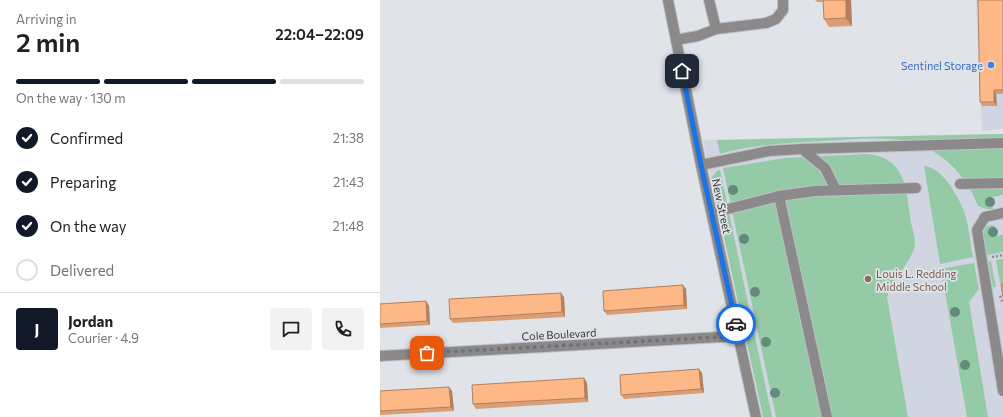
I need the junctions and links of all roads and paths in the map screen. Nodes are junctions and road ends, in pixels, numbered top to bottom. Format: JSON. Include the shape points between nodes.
{"nodes":[{"id":1,"x":668,"y":0,"type":"edge"},
{"id":2,"x":709,"y":0,"type":"edge"},
{"id":3,"x":783,"y":5,"type":"edge"},
{"id":4,"x":716,"y":29,"type":"junction"},
{"id":5,"x":676,"y":40,"type":"junction"},
{"id":6,"x":1003,"y":143,"type":"edge"},
{"id":7,"x":802,"y":149,"type":"junction"},
{"id":8,"x":701,"y":165,"type":"junction"},
{"id":9,"x":1003,"y":183,"type":"edge"},
{"id":10,"x":960,"y":184,"type":"dead end"},
{"id":11,"x":916,"y":188,"type":"dead end"},
{"id":12,"x":836,"y":190,"type":"junction"},
{"id":13,"x":779,"y":196,"type":"junction"},
{"id":14,"x":712,"y":213,"type":"junction"},
{"id":15,"x":1003,"y":214,"type":"edge"},
{"id":16,"x":739,"y":336,"type":"junction"},
{"id":17,"x":380,"y":356,"type":"edge"},
{"id":18,"x":1003,"y":391,"type":"edge"},
{"id":19,"x":756,"y":417,"type":"edge"},
{"id":20,"x":827,"y":417,"type":"edge"}],
"edges":[{"from":1,"to":5,"type":"street","name":"New Street"},
{"from":2,"to":4,"type":"street"},
{"from":3,"to":4,"type":"street","via":[[776,19],[766,24]]},
{"from":4,"to":5,"type":"street"},
{"from":5,"to":8,"type":"street","name":"New Street"},
{"from":6,"to":7,"type":"street"},
{"from":7,"to":8,"type":"street","via":[[769,151]]},
{"from":7,"to":12,"type":"street","via":[[825,168]]},
{"from":8,"to":14,"type":"street","name":"New Street"},
{"from":9,"to":10,"type":"street"},
{"from":11,"to":12,"type":"street"},
{"from":12,"to":13,"type":"street"},
{"from":13,"to":14,"type":"street"},
{"from":13,"to":20,"type":"street"},
{"from":14,"to":16,"type":"street","name":"New Street"},
{"from":15,"to":18,"type":"street","via":[[985,217],[977,230]]},
{"from":16,"to":17,"type":"street","name":"Cole Boulevard"},
{"from":16,"to":19,"type":"street","name":"New Street"}]}
